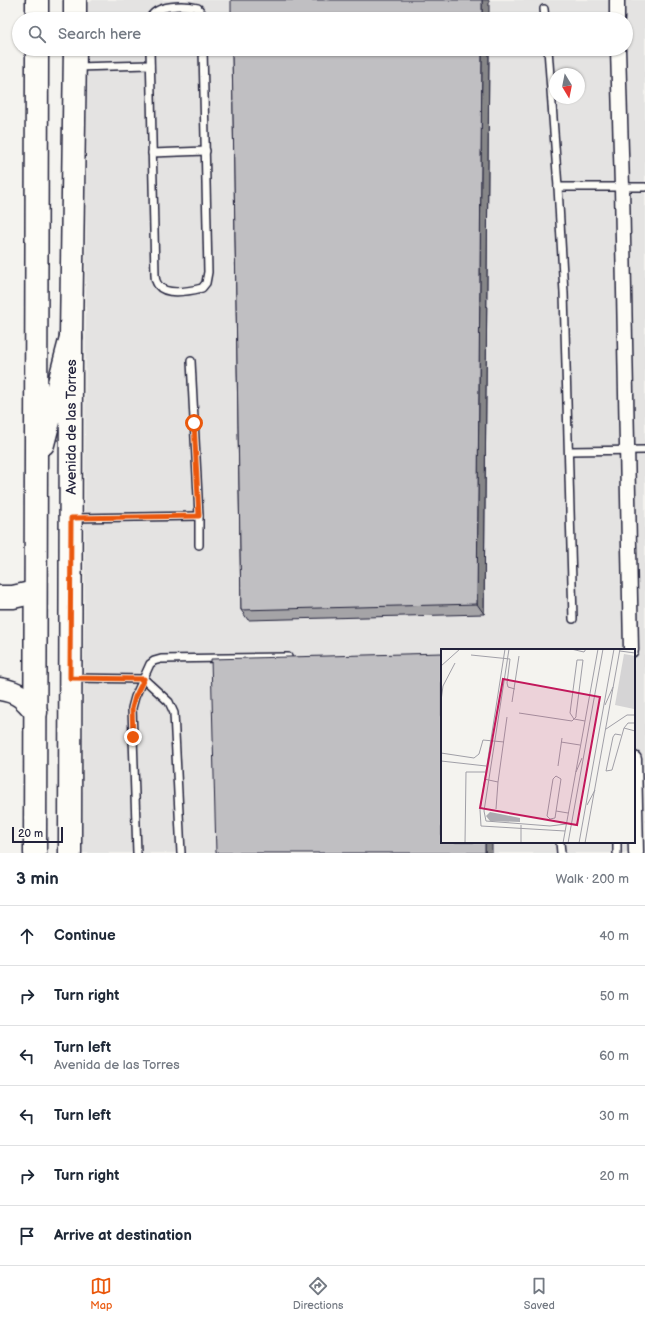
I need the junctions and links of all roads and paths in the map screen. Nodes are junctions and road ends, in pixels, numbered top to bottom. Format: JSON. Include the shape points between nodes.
{"nodes":[{"id":1,"x":37,"y":0,"type":"edge"},
{"id":2,"x":75,"y":0,"type":"edge"},
{"id":3,"x":617,"y":0,"type":"edge"},
{"id":4,"x":544,"y":9,"type":"dead end"},
{"id":5,"x":37,"y":12,"type":"edge"},
{"id":6,"x":75,"y":12,"type":"edge"},
{"id":7,"x":155,"y":12,"type":"edge"},
{"id":8,"x":201,"y":12,"type":"edge"},
{"id":9,"x":544,"y":12,"type":"edge"},
{"id":10,"x":617,"y":12,"type":"edge"},
{"id":11,"x":37,"y":56,"type":"edge"},
{"id":12,"x":150,"y":56,"type":"edge"},
{"id":13,"x":203,"y":56,"type":"edge"},
{"id":14,"x":549,"y":56,"type":"edge"},
{"id":15,"x":618,"y":56,"type":"edge"},
{"id":16,"x":75,"y":58,"type":"edge"},
{"id":17,"x":150,"y":65,"type":"junction"},
{"id":18,"x":206,"y":151,"type":"junction"},
{"id":19,"x":152,"y":153,"type":"junction"},
{"id":20,"x":558,"y":186,"type":"junction"},
{"id":21,"x":622,"y":187,"type":"junction"},
{"id":22,"x":645,"y":187,"type":"edge"},
{"id":23,"x":71,"y":337,"type":"junction"},
{"id":24,"x":191,"y":361,"type":"dead end"},
{"id":25,"x":627,"y":450,"type":"junction"},
{"id":26,"x":645,"y":450,"type":"edge"},
{"id":27,"x":569,"y":451,"type":"junction"},
{"id":28,"x":35,"y":474,"type":"junction"},
{"id":29,"x":199,"y":516,"type":"junction"},
{"id":30,"x":71,"y":518,"type":"junction"},
{"id":31,"x":199,"y":545,"type":"dead end"},
{"id":32,"x":35,"y":592,"type":"junction"},
{"id":33,"x":0,"y":597,"type":"edge"},
{"id":34,"x":573,"y":618,"type":"dead end"},
{"id":35,"x":631,"y":649,"type":"edge"},
{"id":36,"x":294,"y":657,"type":"edge"},
{"id":37,"x":70,"y":678,"type":"junction"},
{"id":38,"x":144,"y":679,"type":"junction"},
{"id":39,"x":0,"y":689,"type":"edge"},
{"id":40,"x":36,"y":712,"type":"junction"},
{"id":41,"x":635,"y":806,"type":"edge"},
{"id":42,"x":560,"y":843,"type":"edge"},
{"id":43,"x":35,"y":853,"type":"edge"},
{"id":44,"x":70,"y":853,"type":"edge"},
{"id":45,"x":137,"y":853,"type":"edge"},
{"id":46,"x":181,"y":853,"type":"edge"},
{"id":47,"x":561,"y":853,"type":"edge"},
{"id":48,"x":636,"y":853,"type":"edge"}],
"edges":[{"from":1,"to":5,"type":"main road"},
{"from":2,"to":6,"type":"main road"},
{"from":3,"to":10,"type":"street"},
{"from":4,"to":9,"type":"lane"},
{"from":7,"to":8,"type":"lane","via":[[183,6],[198,8]]},
{"from":11,"to":28,"type":"main road"},
{"from":12,"to":17,"type":"lane"},
{"from":13,"to":18,"type":"lane"},
{"from":14,"to":20,"type":"lane"},
{"from":15,"to":21,"type":"street"},
{"from":16,"to":17,"type":"lane"},
{"from":16,"to":23,"type":"main road","name":"Avenida de las Torres"},
{"from":17,"to":19,"type":"lane"},
{"from":18,"to":19,"type":"lane"},
{"from":18,"to":19,"type":"lane","via":[[206,283],[202,288],[180,291],[162,289],[154,275]]},
{"from":20,"to":21,"type":"lane"},
{"from":20,"to":27,"type":"lane"},
{"from":21,"to":22,"type":"lane"},
{"from":21,"to":25,"type":"street"},
{"from":23,"to":28,"type":"main road"},
{"from":23,"to":30,"type":"main road","name":"Avenida de las Torres"},
{"from":24,"to":29,"type":"lane"},
{"from":25,"to":26,"type":"lane"},
{"from":25,"to":27,"type":"lane"},
{"from":25,"to":35,"type":"street"},
{"from":27,"to":34,"type":"lane"},
{"from":28,"to":32,"type":"main road"},
{"from":29,"to":30,"type":"lane"},
{"from":29,"to":31,"type":"lane"},
{"from":30,"to":37,"type":"main road","name":"Avenida de las Torres"},
{"from":32,"to":33,"type":"main road","via":[[13,598]]},
{"from":32,"to":40,"type":"main road"},
{"from":36,"to":38,"type":"lane","via":[[161,659],[150,664]]},
{"from":37,"to":38,"type":"lane"},
{"from":37,"to":44,"type":"main road","name":"Avenida de las Torres"},
{"from":38,"to":45,"type":"lane","via":[[132,708]]},
{"from":38,"to":46,"type":"lane","via":[[169,702],[174,714]]},
{"from":39,"to":40,"type":"main road","via":[[16,693]]},
{"from":40,"to":43,"type":"main road"},
{"from":41,"to":48,"type":"street"},
{"from":42,"to":47,"type":"lane"}]}
